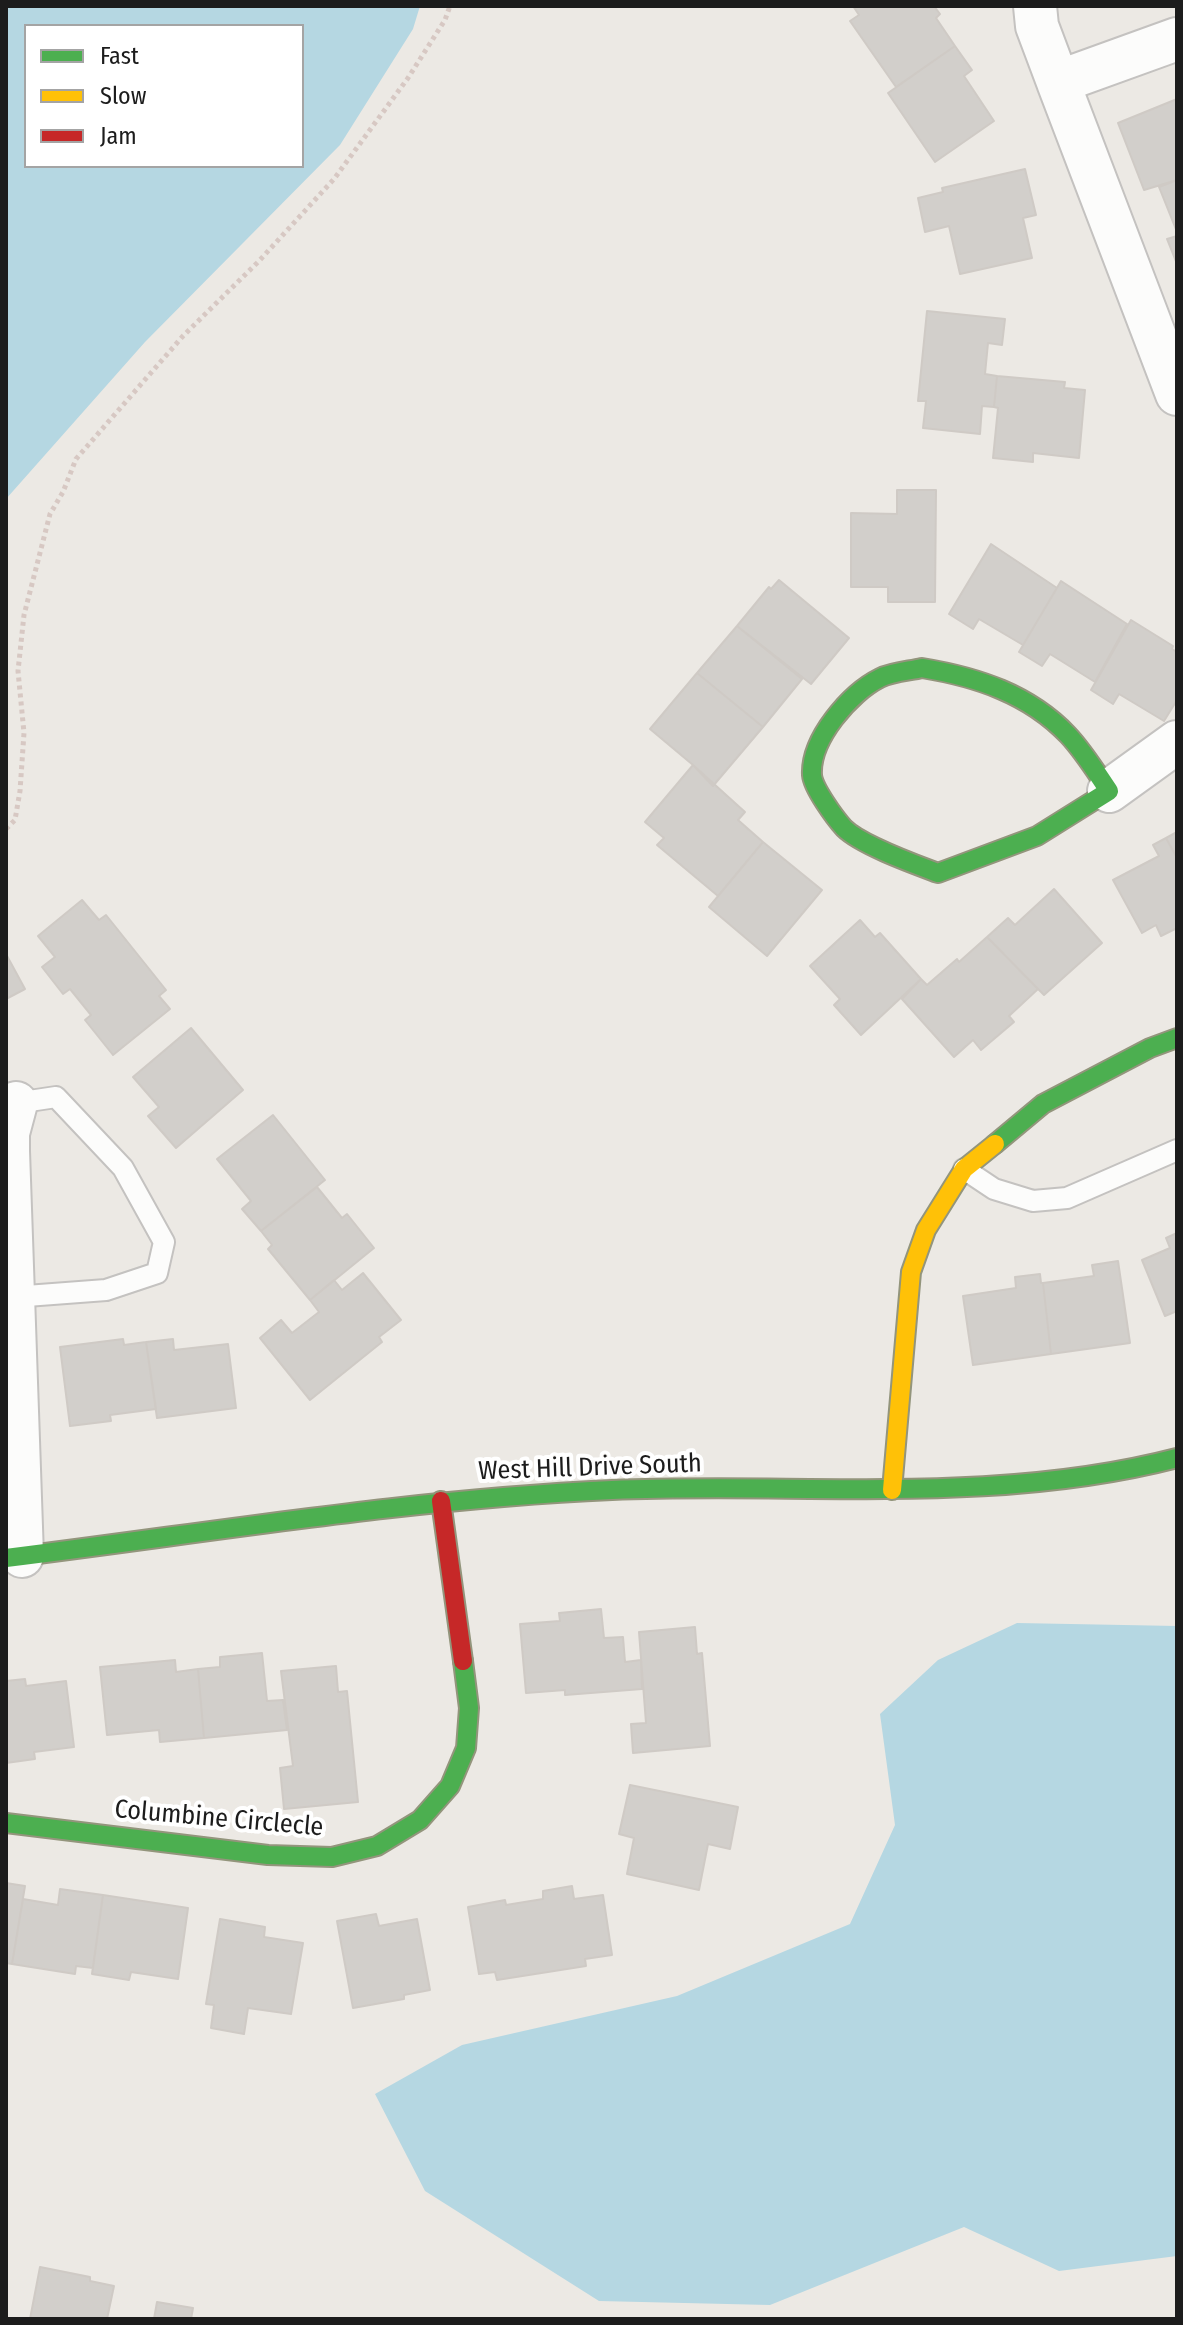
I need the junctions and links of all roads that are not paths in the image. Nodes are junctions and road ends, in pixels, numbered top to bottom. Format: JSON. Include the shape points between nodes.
{"nodes":[{"id":1,"x":1035,"y":6,"type":"edge"},
{"id":2,"x":1177,"y":39,"type":"edge"},
{"id":3,"x":1058,"y":82,"type":"junction"},
{"id":4,"x":1177,"y":394,"type":"edge"},
{"id":5,"x":1177,"y":742,"type":"edge"},
{"id":6,"x":1109,"y":791,"type":"junction"},
{"id":7,"x":1177,"y":1038,"type":"edge"},
{"id":8,"x":16,"y":1103,"type":"joint"},
{"id":9,"x":1177,"y":1150,"type":"edge"},
{"id":10,"x":964,"y":1169,"type":"junction"},
{"id":11,"x":13,"y":1297,"type":"junction"},
{"id":12,"x":1177,"y":1458,"type":"edge"},
{"id":13,"x":892,"y":1490,"type":"junction"},
{"id":14,"x":441,"y":1501,"type":"junction"},
{"id":15,"x":14,"y":1557,"type":"edge"},
{"id":16,"x":6,"y":1823,"type":"edge"}],
"edges":[{"from":1,"to":3,"type":"street"},
{"from":2,"to":3,"type":"street"},
{"from":3,"to":4,"type":"street"},
{"from":5,"to":6,"type":"street"},
{"from":6,"to":6,"type":"street","via":[[1037,836],[938,873],[845,829],[812,777],[827,728],[853,696],[882,677],[922,668],[964,674],[1037,707],[1069,735]]},
{"from":7,"to":10,"type":"street","via":[[1043,1104]]},
{"from":8,"to":11,"type":"street","via":[[8,1142]]},
{"from":8,"to":11,"type":"lane","via":[[56,1097],[123,1168],[164,1242],[157,1273],[106,1290]]},
{"from":9,"to":10,"type":"lane","via":[[1067,1198],[1033,1201],[994,1189]]},
{"from":10,"to":13,"type":"street","via":[[926,1230],[911,1272]]},
{"from":11,"to":15,"type":"street"},
{"from":12,"to":13,"type":"street","name":"West Hill Drive South","via":[[1049,1481]]},
{"from":13,"to":14,"type":"street","name":"West Hill Drive South","via":[[614,1490]]},
{"from":14,"to":15,"type":"street","name":"West Hill Drive South"},
{"from":14,"to":16,"type":"street","name":"Columbine Circlecle","via":[[469,1708],[466,1748],[450,1786],[420,1820],[377,1846],[332,1857],[268,1855]]}]}
